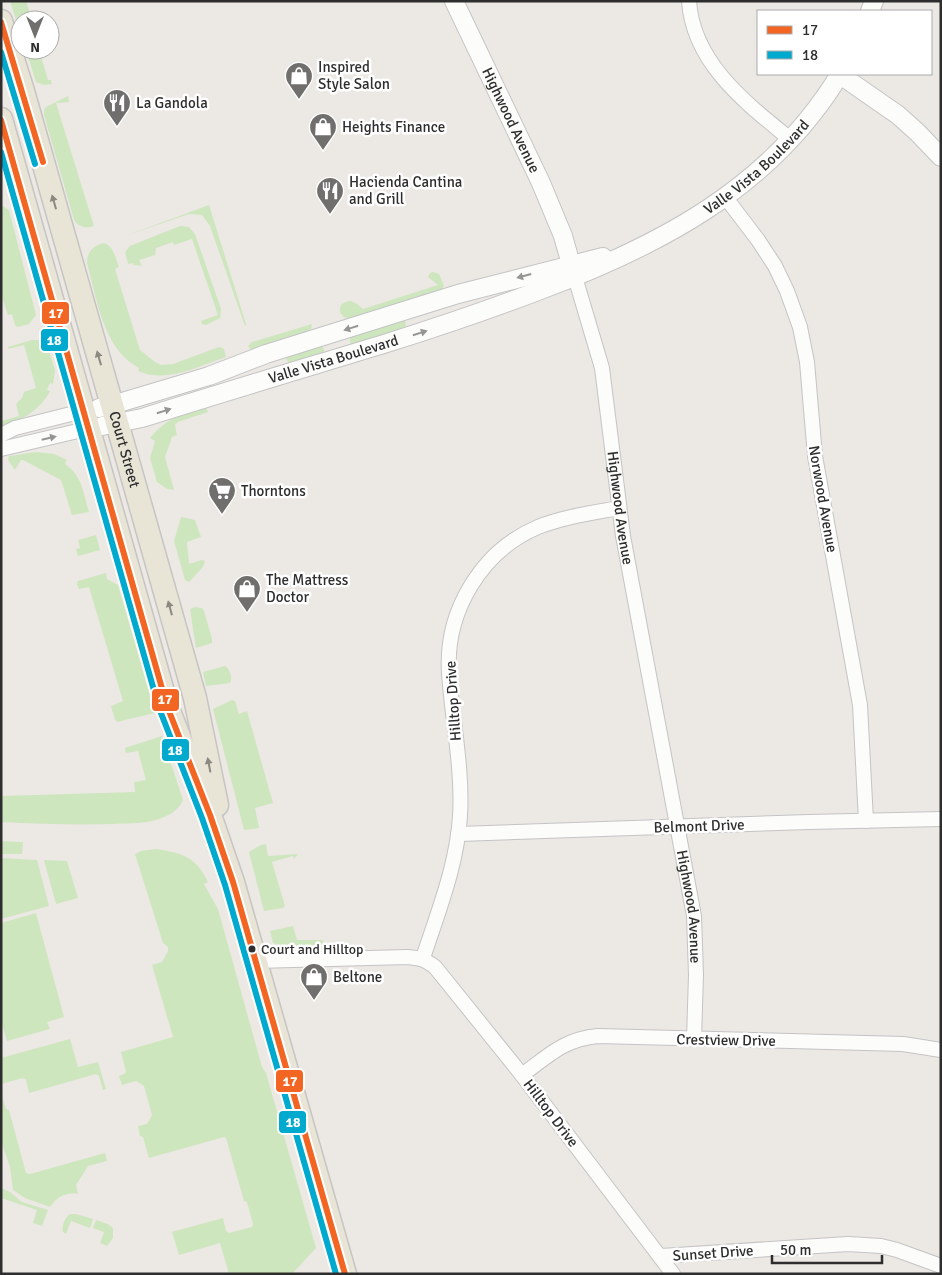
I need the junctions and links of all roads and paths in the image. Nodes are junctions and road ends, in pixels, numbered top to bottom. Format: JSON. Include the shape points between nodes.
{"nodes":[{"id":1,"x":454,"y":1,"type":"edge"},
{"id":2,"x":689,"y":1,"type":"edge"},
{"id":3,"x":1,"y":21,"type":"edge"},
{"id":4,"x":839,"y":75,"type":"edge"},
{"id":5,"x":841,"y":75,"type":"edge"},
{"id":6,"x":1,"y":119,"type":"edge"},
{"id":7,"x":790,"y":139,"type":"junction"},
{"id":8,"x":941,"y":157,"type":"edge"},
{"id":9,"x":726,"y":198,"type":"junction"},
{"id":10,"x":573,"y":271,"type":"junction"},
{"id":11,"x":100,"y":417,"type":"junction"},
{"id":12,"x":1,"y":434,"type":"edge"},
{"id":13,"x":1,"y":449,"type":"edge"},
{"id":14,"x":619,"y":508,"type":"junction"},
{"id":15,"x":941,"y":819,"type":"edge"},
{"id":16,"x":866,"y":821,"type":"junction"},
{"id":17,"x":678,"y":826,"type":"junction"},
{"id":18,"x":458,"y":834,"type":"junction"},
{"id":19,"x":233,"y":882,"type":"junction"},
{"id":20,"x":423,"y":958,"type":"junction"},
{"id":21,"x":255,"y":961,"type":"junction"},
{"id":22,"x":694,"y":1039,"type":"junction"},
{"id":23,"x":941,"y":1050,"type":"edge"},
{"id":24,"x":522,"y":1075,"type":"junction"},
{"id":25,"x":661,"y":1256,"type":"junction"},
{"id":26,"x":941,"y":1266,"type":"edge"},
{"id":27,"x":345,"y":1274,"type":"edge"},
{"id":28,"x":673,"y":1274,"type":"edge"}],
"edges":[{"from":1,"to":10,"type":"street","name":"Highwood Avenue","via":[[541,183]]},
{"from":2,"to":7,"type":"street","via":[[692,23],[712,65],[755,112]]},
{"from":11,"to":3,"type":"main road","name":"Court Street","one_way":true,"via":[[23,91]]},
{"from":4,"to":7,"type":"street","name":"Valle Vista Boulevard"},
{"from":5,"to":8,"type":"street","via":[[898,115]]},
{"from":6,"to":11,"type":"main road","name":"Court Street"},
{"from":7,"to":9,"type":"street","name":"Valle Vista Boulevard"},
{"from":9,"to":10,"type":"street","name":"Valle Vista Boulevard","via":[[656,240],[611,254]]},
{"from":9,"to":16,"type":"street","name":"Norwood Avenue","via":[[774,266],[800,327],[807,362],[815,456],[860,705]]},
{"from":10,"to":11,"type":"street","name":"Valle Vista Boulevard","one_way":true,"via":[[458,294],[266,354]]},
{"from":11,"to":10,"type":"street","name":"Valle Vista Boulevard","one_way":true,"via":[[142,418],[466,319]]},
{"from":10,"to":14,"type":"street","name":"Highwood Avenue","via":[[602,368]]},
{"from":11,"to":12,"type":"street","name":"Valle Vista Boulevard","via":[[15,428]]},
{"from":13,"to":11,"type":"street","name":"Valle Vista Boulevard","one_way":true},
{"from":19,"to":11,"type":"main road","name":"Court Street","one_way":true,"via":[[195,698]]},
{"from":11,"to":19,"type":"main road","name":"Court Street","via":[[167,706]]},
{"from":14,"to":17,"type":"street","name":"Highwood Avenue"},
{"from":14,"to":18,"type":"street","name":"Hilltop Drive","via":[[553,522],[516,538],[488,562],[468,591],[456,620],[449,671],[460,801]]},
{"from":15,"to":16,"type":"street","name":"Belmont Drive"},
{"from":16,"to":17,"type":"street","name":"Belmont Drive"},
{"from":17,"to":18,"type":"street","name":"Belmont Drive"},
{"from":17,"to":22,"type":"street","name":"Highwood Avenue","via":[[696,928]]},
{"from":18,"to":20,"type":"street","name":"Hilltop Drive","via":[[448,883]]},
{"from":19,"to":21,"type":"main road","name":"Court Street"},
{"from":20,"to":21,"type":"street"},
{"from":20,"to":24,"type":"street","name":"Hilltop Drive","via":[[435,967]]},
{"from":21,"to":27,"type":"main road","name":"Court Street"},
{"from":22,"to":23,"type":"street","name":"Crestview Drive","via":[[902,1044]]},
{"from":22,"to":24,"type":"street","name":"Crestview Drive","via":[[586,1037],[561,1046]]},
{"from":24,"to":25,"type":"street","name":"Hilltop Drive"},
{"from":25,"to":26,"type":"street","name":"Sunset Drive","via":[[848,1244],[881,1246]]},
{"from":25,"to":28,"type":"street","name":"Hilltop Drive"}]}
